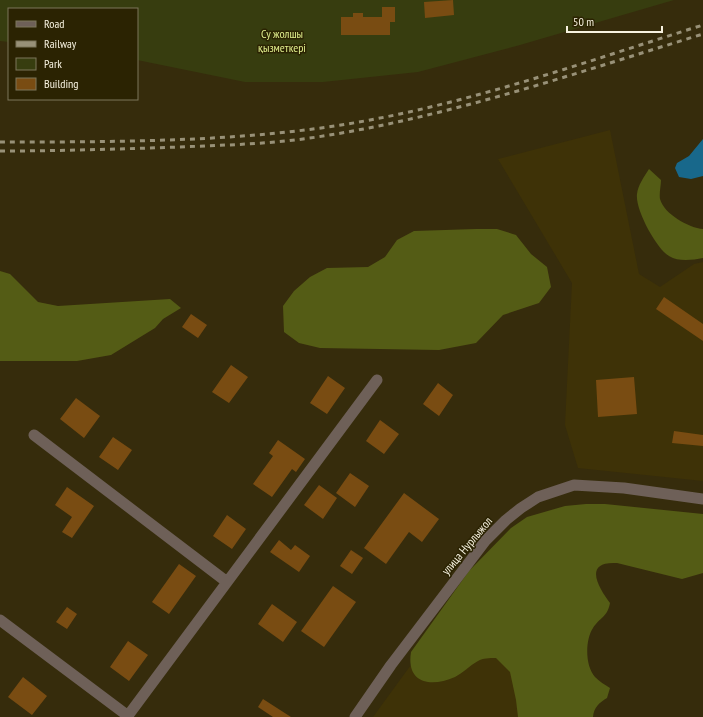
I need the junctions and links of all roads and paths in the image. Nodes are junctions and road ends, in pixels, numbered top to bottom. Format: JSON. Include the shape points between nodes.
{"nodes":[{"id":1,"x":377,"y":380,"type":"dead end"},
{"id":2,"x":34,"y":435,"type":"dead end"},
{"id":3,"x":703,"y":499,"type":"edge"},
{"id":4,"x":227,"y":582,"type":"junction"},
{"id":5,"x":0,"y":620,"type":"edge"},
{"id":6,"x":127,"y":716,"type":"edge"},
{"id":7,"x":354,"y":717,"type":"edge"}],
"edges":[{"from":1,"to":4,"type":"street"},
{"from":2,"to":4,"type":"street"},
{"from":3,"to":7,"type":"street","name":"улица Нурлыжол","via":[[624,488],[574,485],[538,498],[521,508],[486,540]]},
{"from":4,"to":6,"type":"street"},
{"from":5,"to":6,"type":"street"}]}
